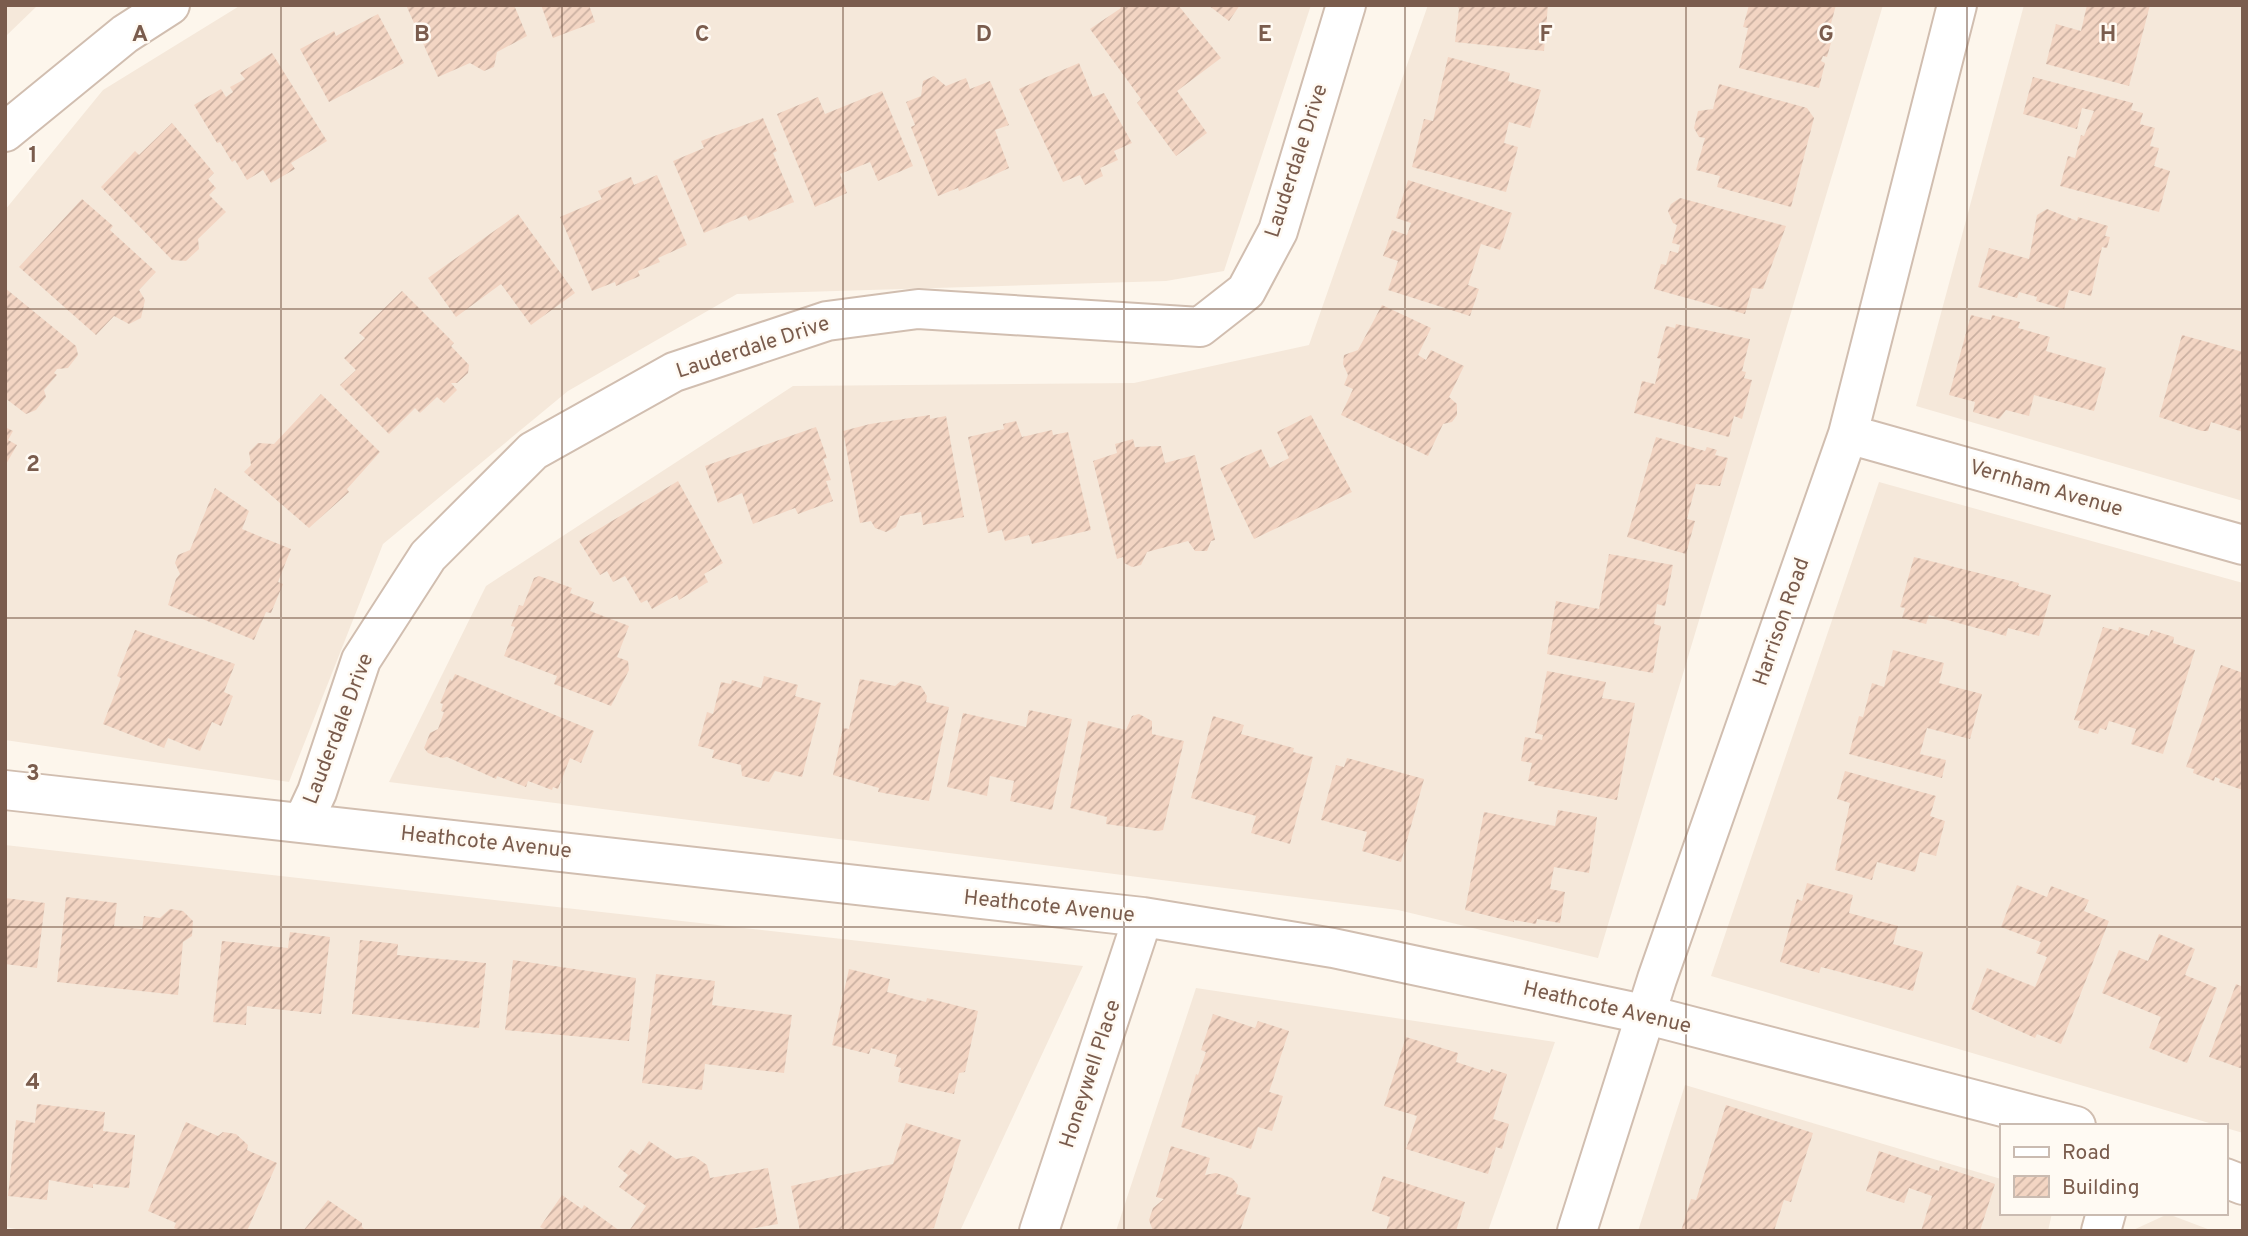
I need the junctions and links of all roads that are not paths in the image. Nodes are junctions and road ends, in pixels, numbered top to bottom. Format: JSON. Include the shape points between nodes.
{"nodes":[{"id":1,"x":170,"y":5,"type":"edge"},
{"id":2,"x":1346,"y":5,"type":"edge"},
{"id":3,"x":1957,"y":5,"type":"edge"},
{"id":4,"x":5,"y":132,"type":"edge"},
{"id":5,"x":1848,"y":434,"type":"junction"},
{"id":6,"x":2243,"y":545,"type":"edge"},
{"id":7,"x":5,"y":790,"type":"edge"},
{"id":8,"x":303,"y":822,"type":"junction"},
{"id":9,"x":1143,"y":917,"type":"junction"},
{"id":10,"x":1648,"y":1015,"type":"junction"},
{"id":11,"x":2068,"y":1124,"type":"edge"},
{"id":12,"x":1039,"y":1231,"type":"edge"},
{"id":13,"x":1577,"y":1231,"type":"edge"}],
"edges":[{"from":1,"to":4,"type":"street","via":[[125,34]]},
{"from":2,"to":8,"type":"street","name":"Lauderdale Drive","via":[[1278,231],[1246,291],[1200,327],[918,309],[827,321],[674,372],[533,452],[428,556],[361,660]]},
{"from":3,"to":5,"type":"street","name":"Harrison Road"},
{"from":5,"to":6,"type":"street","name":"Vernham Avenue"},
{"from":5,"to":10,"type":"street","name":"Harrison Road"},
{"from":7,"to":8,"type":"street","name":"Heathcote Avenue"},
{"from":8,"to":9,"type":"street","name":"Heathcote Avenue"},
{"from":9,"to":10,"type":"street","name":"Heathcote Avenue","via":[[1333,948]]},
{"from":9,"to":12,"type":"street","name":"Honeywell Place"},
{"from":10,"to":11,"type":"street","name":"Heathcote Avenue"},
{"from":10,"to":13,"type":"street","name":"Harrison Road"}]}
